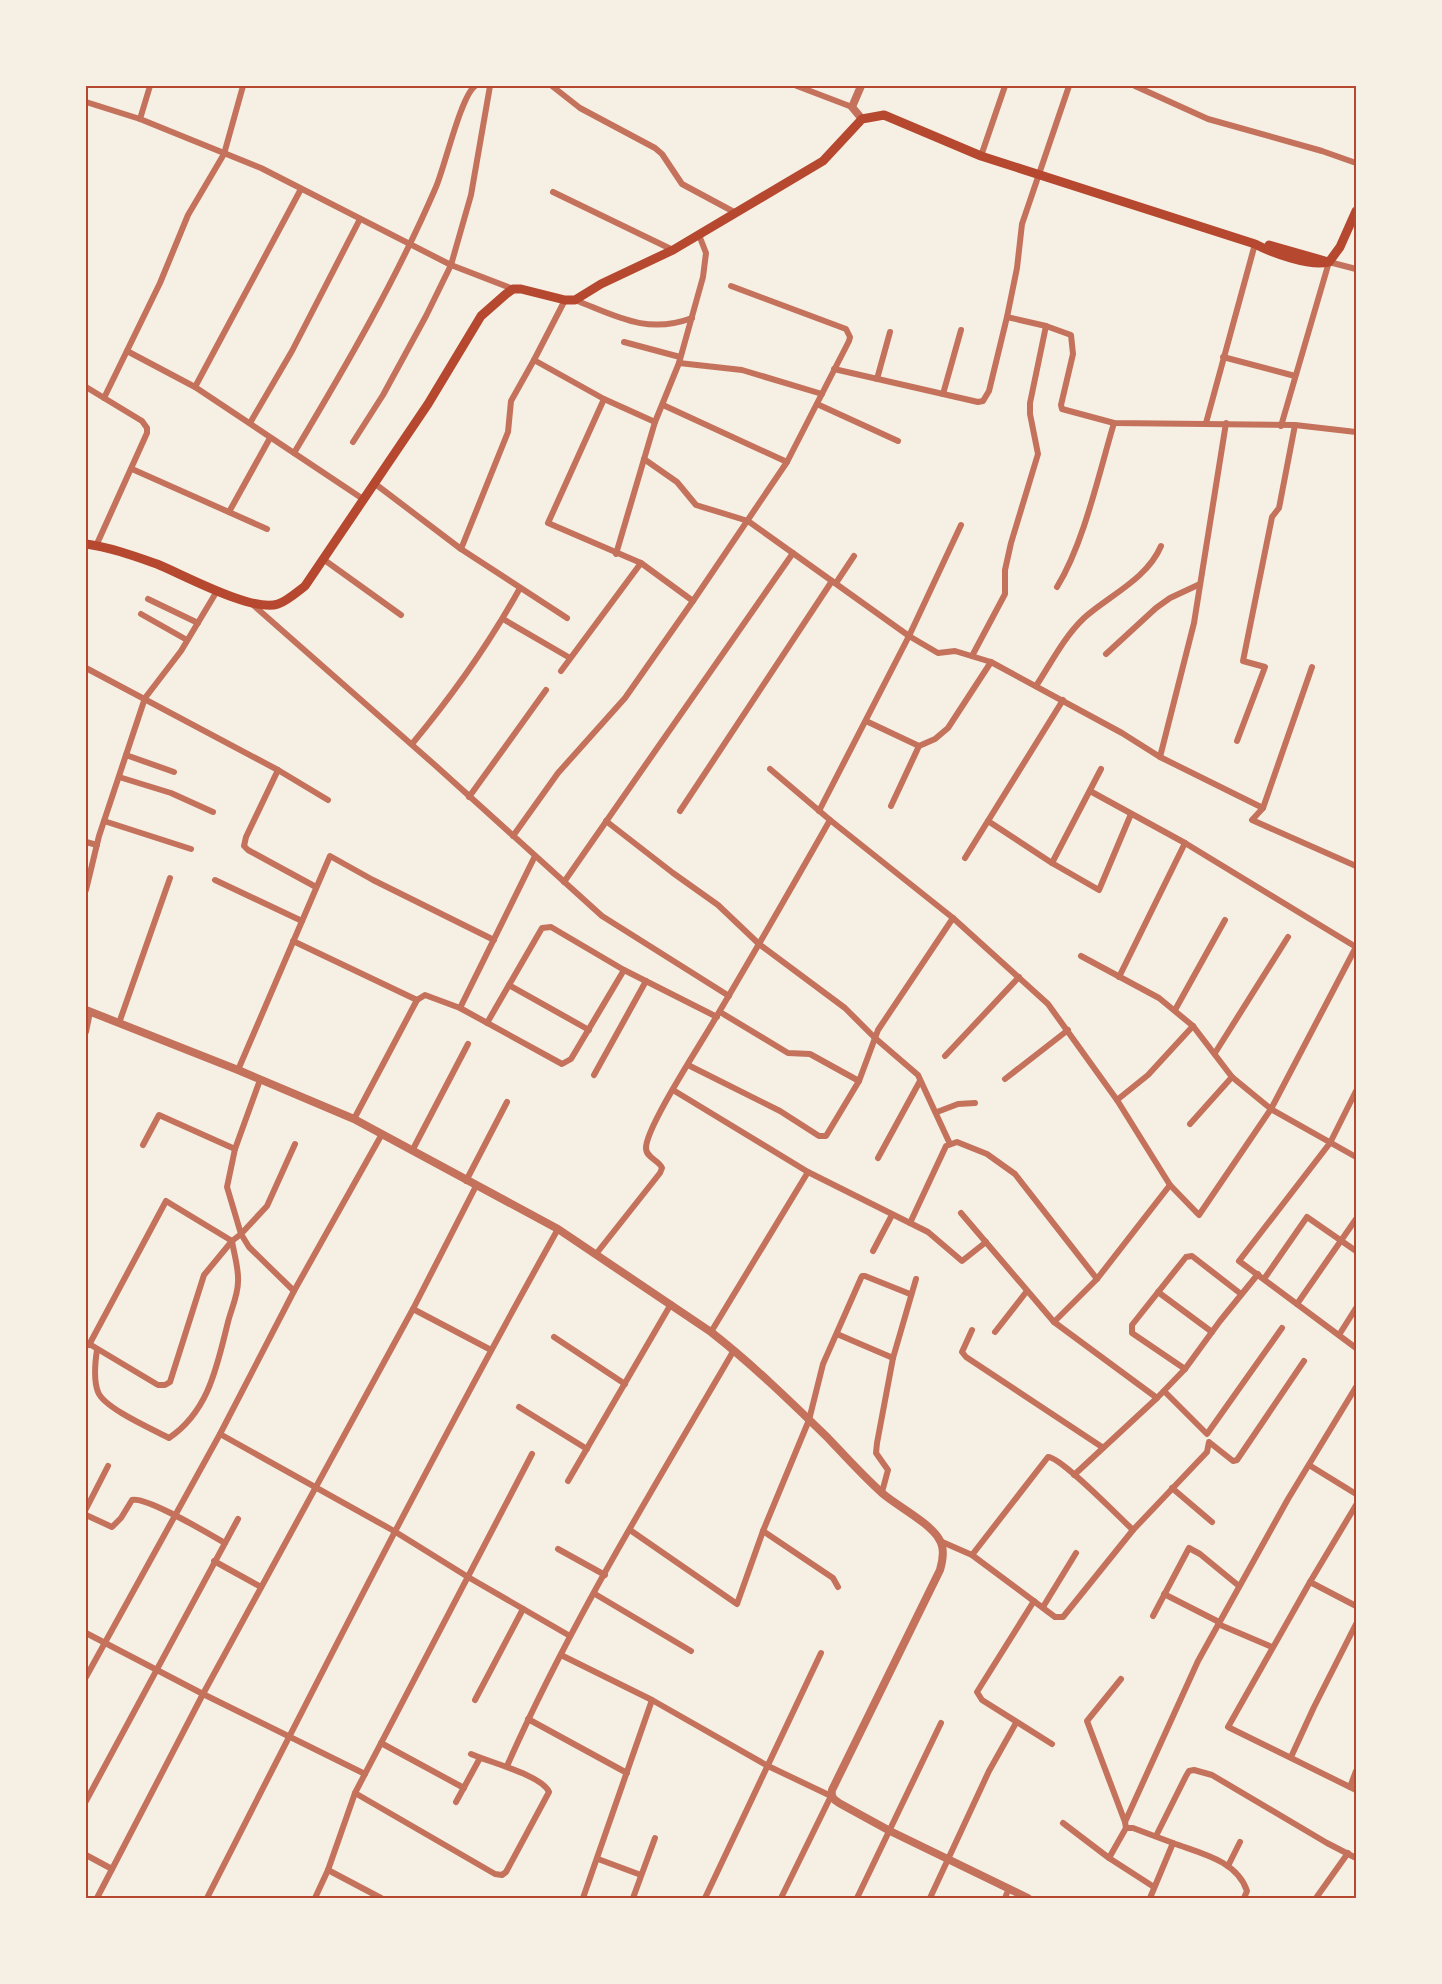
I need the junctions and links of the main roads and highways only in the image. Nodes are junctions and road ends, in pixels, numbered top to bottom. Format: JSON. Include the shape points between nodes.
{"nodes":[{"id":1,"x":1356,"y":211,"type":"edge"},
{"id":2,"x":86,"y":544,"type":"edge"}],
"edges":[{"from":1,"to":2,"type":"main road","via":[[1329,262],[1314,263],[981,156],[884,115],[862,119],[823,161],[673,250],[575,300],[513,289],[481,316],[428,404],[305,586],[277,605],[250,603],[156,564]]}]}
